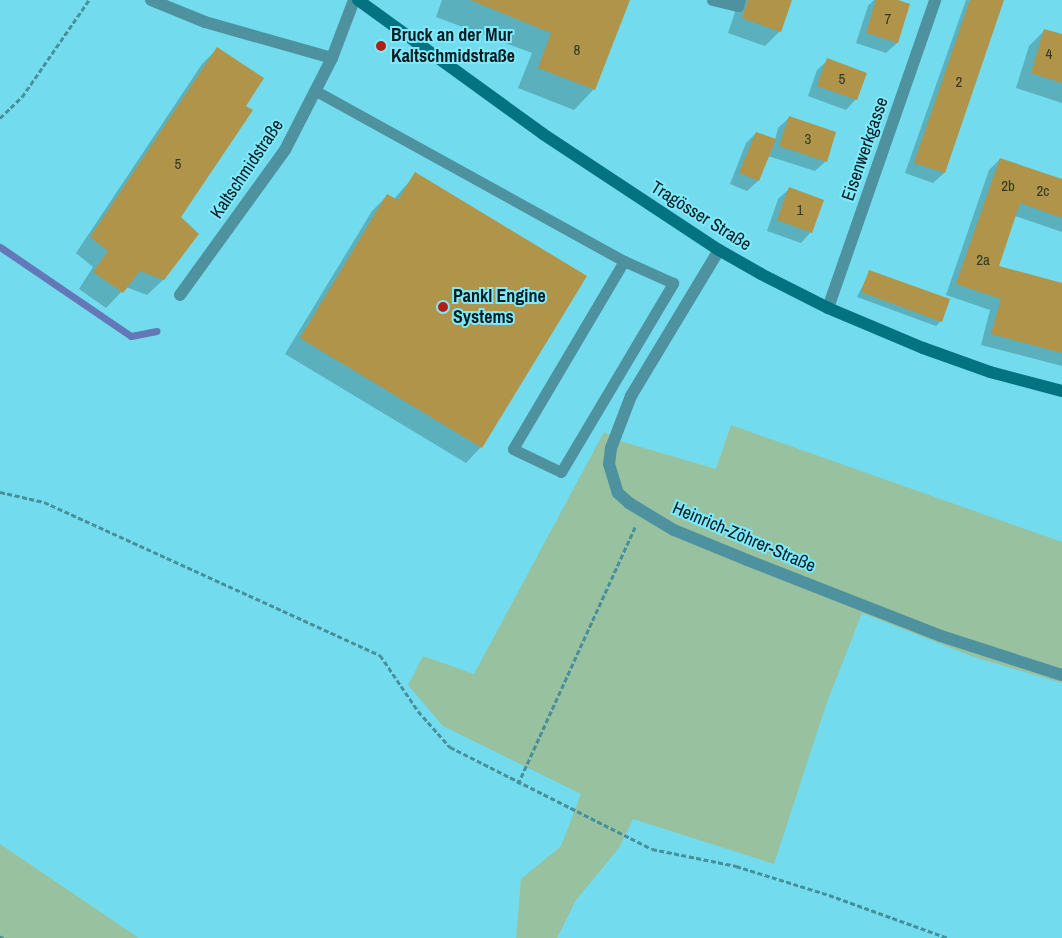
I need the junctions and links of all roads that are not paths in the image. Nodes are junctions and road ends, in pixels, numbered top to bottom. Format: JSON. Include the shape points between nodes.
{"nodes":[{"id":1,"x":151,"y":0,"type":"edge"},
{"id":2,"x":354,"y":0,"type":"edge"},
{"id":3,"x":358,"y":0,"type":"edge"},
{"id":4,"x":712,"y":0,"type":"edge"},
{"id":5,"x":740,"y":0,"type":"edge"},
{"id":6,"x":935,"y":0,"type":"edge"},
{"id":7,"x":332,"y":58,"type":"junction"},
{"id":8,"x":316,"y":90,"type":"junction"},
{"id":9,"x":718,"y":250,"type":"junction"},
{"id":10,"x":624,"y":260,"type":"junction"},
{"id":11,"x":180,"y":295,"type":"dead end"},
{"id":12,"x":828,"y":308,"type":"junction"},
{"id":13,"x":1062,"y":391,"type":"edge"},
{"id":14,"x":1062,"y":675,"type":"edge"}],
"edges":[{"from":1,"to":7,"type":"street","via":[[205,22]]},
{"from":2,"to":7,"type":"street","name":"Kaltschmidstraße"},
{"from":3,"to":9,"type":"main road","name":"Tragösser Straße","via":[[542,134]]},
{"from":4,"to":5,"type":"lane","via":[[738,6]]},
{"from":6,"to":12,"type":"street","name":"Eisenwerkgasse"},
{"from":7,"to":8,"type":"street","name":"Kaltschmidstraße"},
{"from":8,"to":10,"type":"lane"},
{"from":8,"to":11,"type":"street","name":"Kaltschmidstraße","via":[[285,150]]},
{"from":9,"to":12,"type":"main road","name":"Tragösser Straße"},
{"from":9,"to":14,"type":"street","name":"Heinrich-Zöhrer-Straße","via":[[630,396],[611,448],[610,472],[618,493],[683,534],[941,636]]},
{"from":10,"to":10,"type":"lane","via":[[673,284],[560,472],[513,449]]},
{"from":12,"to":13,"type":"main road","name":"Tragösser Straße","via":[[990,372]]}]}
